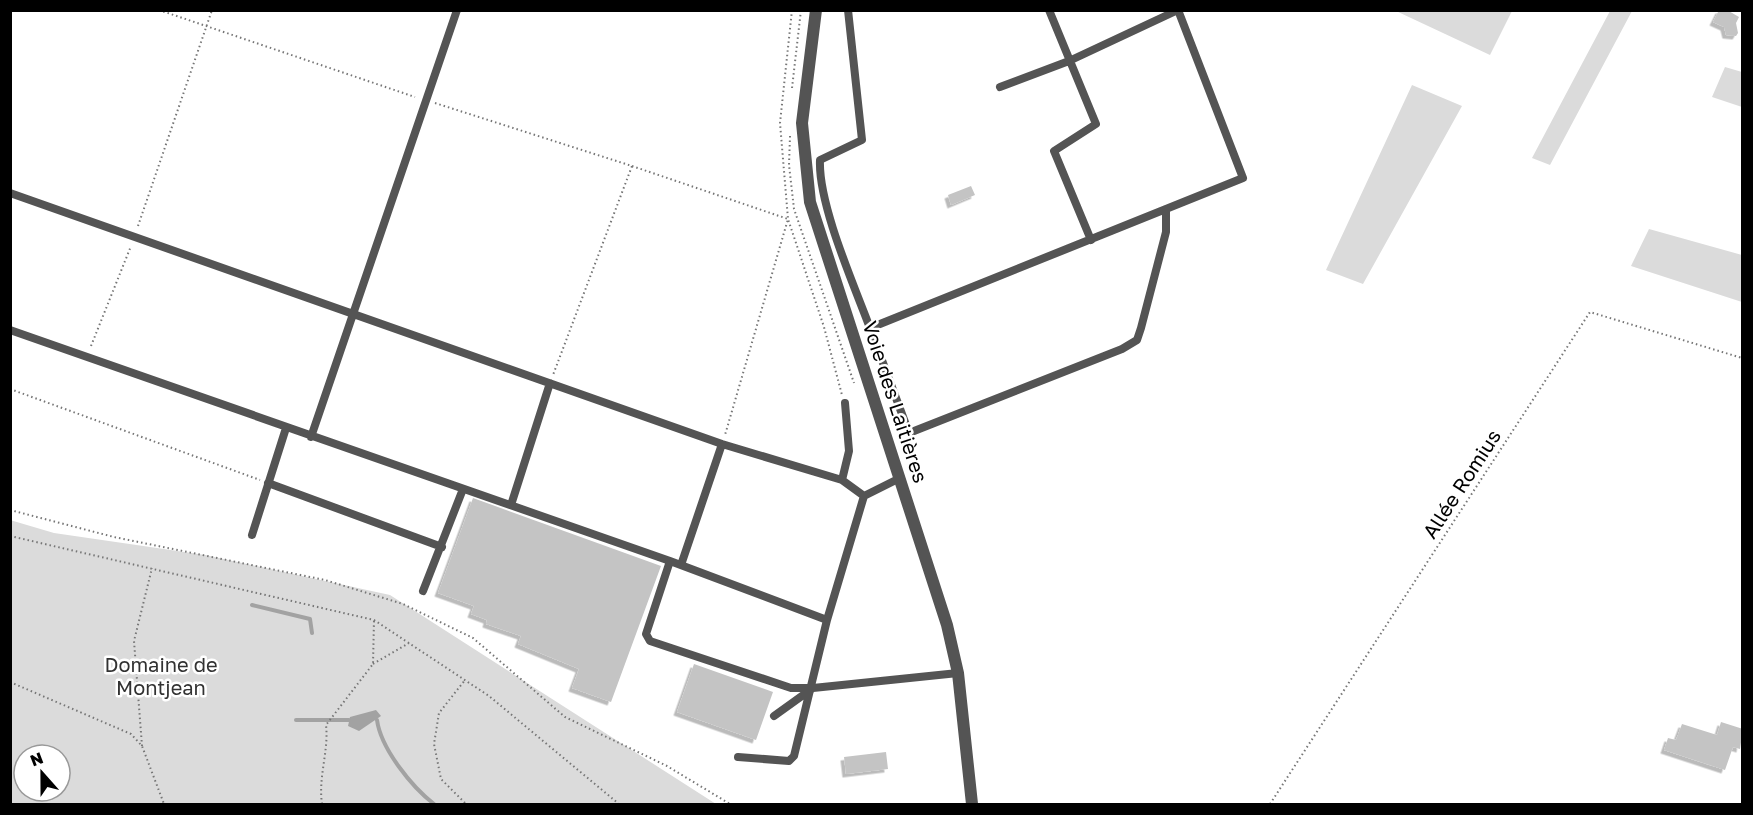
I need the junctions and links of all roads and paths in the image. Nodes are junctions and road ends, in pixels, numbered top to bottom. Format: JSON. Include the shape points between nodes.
{"nodes":[{"id":1,"x":159,"y":10,"type":"edge"},
{"id":2,"x":212,"y":10,"type":"edge"},
{"id":3,"x":457,"y":10,"type":"edge"},
{"id":4,"x":816,"y":10,"type":"edge"},
{"id":5,"x":848,"y":10,"type":"edge"},
{"id":6,"x":1049,"y":10,"type":"edge"},
{"id":7,"x":1178,"y":10,"type":"edge"},
{"id":8,"x":207,"y":27,"type":"junction"},
{"id":9,"x":1069,"y":61,"type":"junction"},
{"id":10,"x":1000,"y":87,"type":"dead end"},
{"id":11,"x":427,"y":101,"type":"junction"},
{"id":12,"x":632,"y":166,"type":"junction"},
{"id":13,"x":10,"y":193,"type":"edge"},
{"id":14,"x":1166,"y":209,"type":"junction"},
{"id":15,"x":135,"y":236,"type":"junction"},
{"id":16,"x":1090,"y":240,"type":"junction"},
{"id":17,"x":353,"y":312,"type":"junction"},
{"id":18,"x":870,"y":328,"type":"junction"},
{"id":19,"x":10,"y":330,"type":"edge"},
{"id":20,"x":87,"y":357,"type":"junction"},
{"id":21,"x":1743,"y":358,"type":"edge"},
{"id":22,"x":550,"y":383,"type":"junction"},
{"id":23,"x":10,"y":389,"type":"edge"},
{"id":24,"x":845,"y":403,"type":"dead end"},
{"id":25,"x":286,"y":428,"type":"junction"},
{"id":26,"x":311,"y":437,"type":"junction"},
{"id":27,"x":722,"y":444,"type":"junction"},
{"id":28,"x":900,"y":478,"type":"junction"},
{"id":29,"x":842,"y":480,"type":"junction"},
{"id":30,"x":268,"y":483,"type":"junction"},
{"id":31,"x":463,"y":489,"type":"junction"},
{"id":32,"x":864,"y":496,"type":"junction"},
{"id":33,"x":511,"y":505,"type":"junction"},
{"id":34,"x":10,"y":510,"type":"edge"},
{"id":35,"x":252,"y":535,"type":"dead end"},
{"id":36,"x":10,"y":536,"type":"edge"},
{"id":37,"x":442,"y":547,"type":"junction"},
{"id":38,"x":670,"y":561,"type":"junction"},
{"id":39,"x":681,"y":565,"type":"junction"},
{"id":40,"x":152,"y":568,"type":"junction"},
{"id":41,"x":423,"y":591,"type":"dead end"},
{"id":42,"x":374,"y":620,"type":"junction"},
{"id":43,"x":827,"y":620,"type":"junction"},
{"id":44,"x":409,"y":643,"type":"junction"},
{"id":45,"x":373,"y":664,"type":"junction"},
{"id":46,"x":958,"y":673,"type":"junction"},
{"id":47,"x":465,"y":680,"type":"junction"},
{"id":48,"x":10,"y":682,"type":"edge"},
{"id":49,"x":813,"y":688,"type":"junction"},
{"id":50,"x":774,"y":716,"type":"dead end"},
{"id":51,"x":142,"y":746,"type":"junction"},
{"id":52,"x":738,"y":757,"type":"dead end"},
{"id":53,"x":465,"y":803,"type":"dead end"},
{"id":54,"x":164,"y":804,"type":"edge"},
{"id":55,"x":322,"y":804,"type":"edge"},
{"id":56,"x":619,"y":804,"type":"edge"},
{"id":57,"x":730,"y":804,"type":"edge"},
{"id":58,"x":972,"y":804,"type":"edge"},
{"id":59,"x":1270,"y":804,"type":"edge"}],
"edges":[{"from":1,"to":8,"type":"path"},
{"from":2,"to":8,"type":"path"},
{"from":3,"to":11,"type":"lane"},
{"from":4,"to":28,"type":"street","name":"Voie des Laitières","via":[[802,123],[810,202]]},
{"from":5,"to":18,"type":"lane","via":[[862,140],[820,160],[819,173],[836,235]]},
{"from":6,"to":9,"type":"lane"},
{"from":7,"to":9,"type":"lane"},
{"from":7,"to":14,"type":"lane","via":[[1243,178]]},
{"from":8,"to":11,"type":"path"},
{"from":8,"to":15,"type":"path"},
{"from":9,"to":10,"type":"lane"},
{"from":9,"to":16,"type":"lane","via":[[1096,124],[1054,151]]},
{"from":11,"to":12,"type":"path"},
{"from":11,"to":17,"type":"lane"},
{"from":12,"to":22,"type":"path"},
{"from":12,"to":27,"type":"path","via":[[788,219]]},
{"from":13,"to":15,"type":"lane"},
{"from":14,"to":16,"type":"lane"},
{"from":14,"to":18,"type":"lane","via":[[1166,232],[1141,328],[1137,340],[1122,349],[909,433]]},
{"from":15,"to":17,"type":"lane"},
{"from":15,"to":20,"type":"path"},
{"from":16,"to":18,"type":"lane"},
{"from":17,"to":22,"type":"lane"},
{"from":17,"to":26,"type":"lane"},
{"from":19,"to":20,"type":"lane"},
{"from":20,"to":25,"type":"lane"},
{"from":21,"to":59,"type":"path","name":"Allée Romius","via":[[1590,312]]},
{"from":22,"to":27,"type":"lane"},
{"from":22,"to":33,"type":"lane"},
{"from":23,"to":30,"type":"path"},
{"from":24,"to":29,"type":"lane","via":[[849,451]]},
{"from":25,"to":26,"type":"lane"},
{"from":25,"to":30,"type":"lane"},
{"from":26,"to":31,"type":"lane"},
{"from":27,"to":29,"type":"lane"},
{"from":27,"to":39,"type":"lane"},
{"from":28,"to":32,"type":"lane"},
{"from":28,"to":46,"type":"street","name":"Voie des Laitières","via":[[937,591]]},
{"from":29,"to":32,"type":"lane"},
{"from":30,"to":35,"type":"lane"},
{"from":30,"to":37,"type":"lane"},
{"from":31,"to":33,"type":"lane"},
{"from":31,"to":37,"type":"lane"},
{"from":32,"to":43,"type":"lane"},
{"from":33,"to":38,"type":"lane"},
{"from":34,"to":57,"type":"path","via":[[114,537],[325,580],[403,604],[473,638],[565,717],[667,766]]},
{"from":36,"to":40,"type":"path"},
{"from":37,"to":41,"type":"lane"},
{"from":38,"to":39,"type":"lane"},
{"from":38,"to":49,"type":"lane","via":[[646,634],[650,641],[791,688]]},
{"from":39,"to":43,"type":"lane"},
{"from":40,"to":42,"type":"path"},
{"from":40,"to":51,"type":"path","via":[[134,641]]},
{"from":42,"to":44,"type":"path"},
{"from":42,"to":45,"type":"path"},
{"from":43,"to":49,"type":"lane"},
{"from":44,"to":45,"type":"path"},
{"from":44,"to":47,"type":"path"},
{"from":45,"to":55,"type":"path","via":[[326,725]]},
{"from":46,"to":49,"type":"lane"},
{"from":46,"to":58,"type":"street","name":"Voie des Laitières"},
{"from":47,"to":53,"type":"path","via":[[439,713],[434,744],[441,779]]},
{"from":47,"to":56,"type":"path"},
{"from":48,"to":51,"type":"path","via":[[131,734]]},
{"from":49,"to":50,"type":"lane"},
{"from":49,"to":52,"type":"lane","via":[[794,756],[789,761]]},
{"from":51,"to":54,"type":"path"}]}
